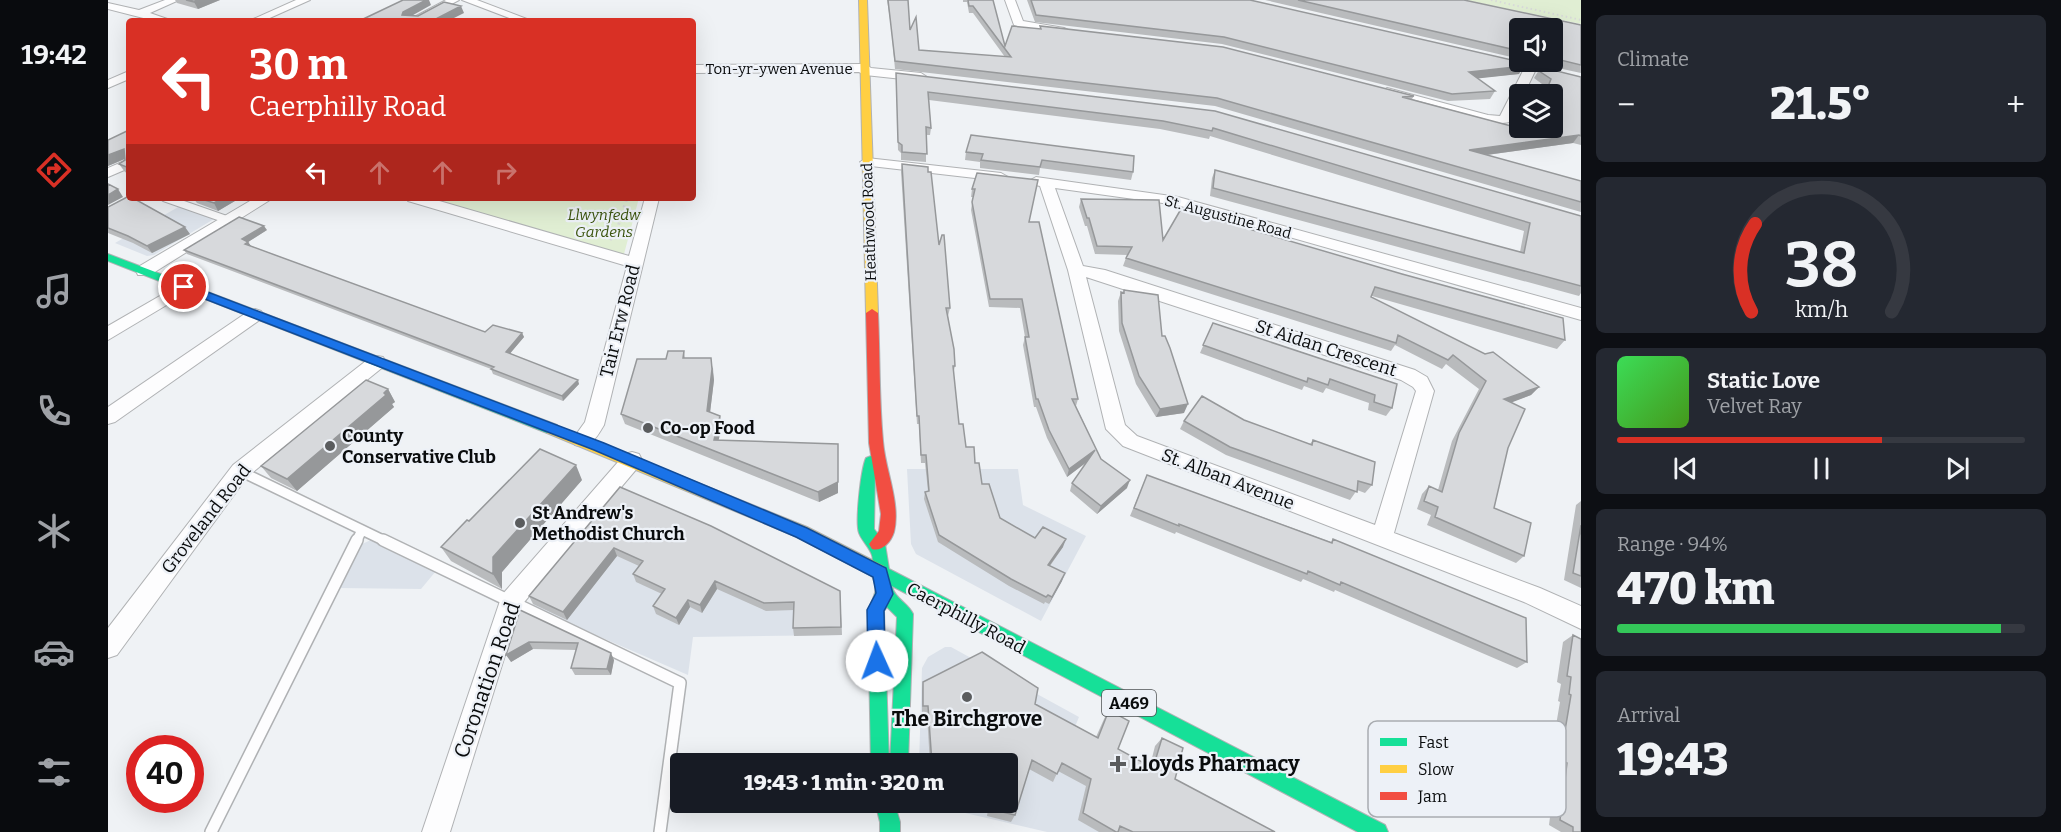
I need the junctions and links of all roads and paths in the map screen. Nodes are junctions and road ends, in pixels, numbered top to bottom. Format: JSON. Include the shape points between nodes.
{"nodes":[{"id":1,"x":174,"y":0,"type":"edge"},
{"id":2,"x":305,"y":0,"type":"edge"},
{"id":3,"x":454,"y":0,"type":"edge"},
{"id":4,"x":466,"y":0,"type":"edge"},
{"id":5,"x":863,"y":0,"type":"edge"},
{"id":6,"x":1010,"y":0,"type":"edge"},
{"id":7,"x":1491,"y":0,"type":"edge"},
{"id":8,"x":108,"y":6,"type":"edge"},
{"id":9,"x":139,"y":14,"type":"junction"},
{"id":10,"x":156,"y":18,"type":"edge"},
{"id":11,"x":261,"y":18,"type":"edge"},
{"id":12,"x":418,"y":18,"type":"edge"},
{"id":13,"x":518,"y":18,"type":"edge"},
{"id":14,"x":1581,"y":20,"type":"edge"},
{"id":15,"x":1076,"y":32,"type":"edge"},
{"id":16,"x":696,"y":69,"type":"edge"},
{"id":17,"x":865,"y":70,"type":"junction"},
{"id":18,"x":1529,"y":72,"type":"edge"},
{"id":19,"x":126,"y":76,"type":"edge"},
{"id":20,"x":935,"y":78,"type":"edge"},
{"id":21,"x":108,"y":84,"type":"edge"},
{"id":22,"x":1376,"y":89,"type":"edge"},
{"id":23,"x":867,"y":162,"type":"junction"},
{"id":24,"x":126,"y":164,"type":"edge"},
{"id":25,"x":108,"y":173,"type":"edge"},
{"id":26,"x":1046,"y":182,"type":"junction"},
{"id":27,"x":174,"y":201,"type":"edge"},
{"id":28,"x":261,"y":201,"type":"edge"},
{"id":29,"x":423,"y":201,"type":"edge"},
{"id":30,"x":626,"y":201,"type":"edge"},
{"id":31,"x":651,"y":201,"type":"edge"},
{"id":32,"x":228,"y":220,"type":"junction"},
{"id":33,"x":605,"y":241,"type":"dead end"},
{"id":34,"x":113,"y":263,"type":"edge"},
{"id":35,"x":635,"y":263,"type":"junction"},
{"id":36,"x":1076,"y":270,"type":"junction"},
{"id":37,"x":144,"y":271,"type":"junction"},
{"id":38,"x":184,"y":287,"type":"junction"},
{"id":39,"x":1581,"y":314,"type":"edge"},
{"id":40,"x":255,"y":315,"type":"junction"},
{"id":41,"x":108,"y":334,"type":"edge"},
{"id":42,"x":377,"y":362,"type":"junction"},
{"id":43,"x":108,"y":417,"type":"edge"},
{"id":44,"x":582,"y":440,"type":"junction"},
{"id":45,"x":876,"y":443,"type":"junction"},
{"id":46,"x":632,"y":460,"type":"junction"},
{"id":47,"x":240,"y":471,"type":"junction"},
{"id":48,"x":362,"y":530,"type":"junction"},
{"id":49,"x":1382,"y":537,"type":"junction"},
{"id":50,"x":877,"y":544,"type":"junction"},
{"id":51,"x":880,"y":573,"type":"junction"},
{"id":52,"x":885,"y":594,"type":"junction"},
{"id":53,"x":510,"y":602,"type":"junction"},
{"id":54,"x":1581,"y":618,"type":"edge"},
{"id":55,"x":108,"y":647,"type":"edge"},
{"id":56,"x":880,"y":753,"type":"edge"},
{"id":57,"x":899,"y":753,"type":"edge"},
{"id":58,"x":211,"y":832,"type":"edge"},
{"id":59,"x":436,"y":832,"type":"edge"},
{"id":60,"x":660,"y":832,"type":"edge"},
{"id":61,"x":1378,"y":832,"type":"edge"}],
"edges":[{"from":1,"to":9,"type":"street"},
{"from":2,"to":11,"type":"street"},
{"from":3,"to":12,"type":"street"},
{"from":4,"to":13,"type":"street"},
{"from":5,"to":17,"type":"street","name":"Heathwood Road"},
{"from":6,"to":15,"type":"street","via":[[1016,21],[1022,25]]},
{"from":7,"to":14,"type":"path"},
{"from":8,"to":9,"type":"street"},
{"from":9,"to":10,"type":"street"},
{"from":16,"to":17,"type":"street","name":"Ton-yr-ywen Avenue"},
{"from":17,"to":20,"type":"street","name":"Ton-yr-ywen Avenue"},
{"from":17,"to":23,"type":"street","name":"Heathwood Road"},
{"from":18,"to":22,"type":"street","via":[[1507,118],[1501,120]]},
{"from":19,"to":21,"type":"street"},
{"from":23,"to":26,"type":"street","name":"St. Augustine Road"},
{"from":23,"to":45,"type":"street","name":"Heathwood Road"},
{"from":24,"to":25,"type":"street"},
{"from":26,"to":36,"type":"street","name":"St. Alban Avenue"},
{"from":26,"to":39,"type":"street","name":"St. Augustine Road","via":[[1178,201]]},
{"from":27,"to":32,"type":"lane"},
{"from":28,"to":32,"type":"street"},
{"from":29,"to":35,"type":"street"},
{"from":30,"to":33,"type":"path","via":[[615,237]]},
{"from":31,"to":35,"type":"street","name":"Tair Erw Road"},
{"from":32,"to":37,"type":"street"},
{"from":34,"to":37,"type":"street","name":"Caerphilly Road","number":"A469"},
{"from":35,"to":44,"type":"street","name":"Tair Erw Road","via":[[594,425]]},
{"from":36,"to":49,"type":"street","name":"St. Alban Avenue","via":[[1116,429],[1130,441]]},
{"from":36,"to":49,"type":"street","name":"St Aidan Crescent","via":[[1110,277],[1397,371],[1420,382],[1425,391]]},
{"from":37,"to":38,"type":"street","name":"Caerphilly Road","number":"A469"},
{"from":38,"to":40,"type":"street","name":"Caerphilly Road","number":"A469"},
{"from":38,"to":41,"type":"street"},
{"from":40,"to":42,"type":"street","name":"Caerphilly Road","number":"A469"},
{"from":40,"to":43,"type":"street"},
{"from":42,"to":44,"type":"street","name":"Caerphilly Road","number":"A469"},
{"from":42,"to":47,"type":"street","name":"Groveland Road"},
{"from":44,"to":46,"type":"street","name":"Caerphilly Road","number":"A469"},
{"from":45,"to":50,"type":"street","name":"Heathwood Road","via":[[884,471],[887,517],[886,533]]},
{"from":45,"to":50,"type":"street","name":"Heathwood Road","via":[[868,472],[866,531]]},
{"from":46,"to":51,"type":"street","name":"Caerphilly Road","number":"A469","via":[[802,532]]},
{"from":46,"to":53,"type":"street","name":"Coronation Road"},
{"from":47,"to":48,"type":"lane"},
{"from":47,"to":55,"type":"street","name":"Groveland Road"},
{"from":48,"to":53,"type":"lane"},
{"from":48,"to":58,"type":"lane"},
{"from":49,"to":54,"type":"street","name":"St. Alban Avenue"},
{"from":50,"to":51,"type":"street","name":"Heathwood Road"},
{"from":51,"to":52,"type":"street","name":"Heathwood Road"},
{"from":51,"to":61,"type":"street","name":"Caerphilly Road","number":"A469"},
{"from":52,"to":56,"type":"street","via":[[876,610]]},
{"from":52,"to":57,"type":"street","via":[[905,614]]},
{"from":53,"to":59,"type":"street","name":"Coronation Road"},
{"from":53,"to":60,"type":"lane","via":[[680,682]]}]}
